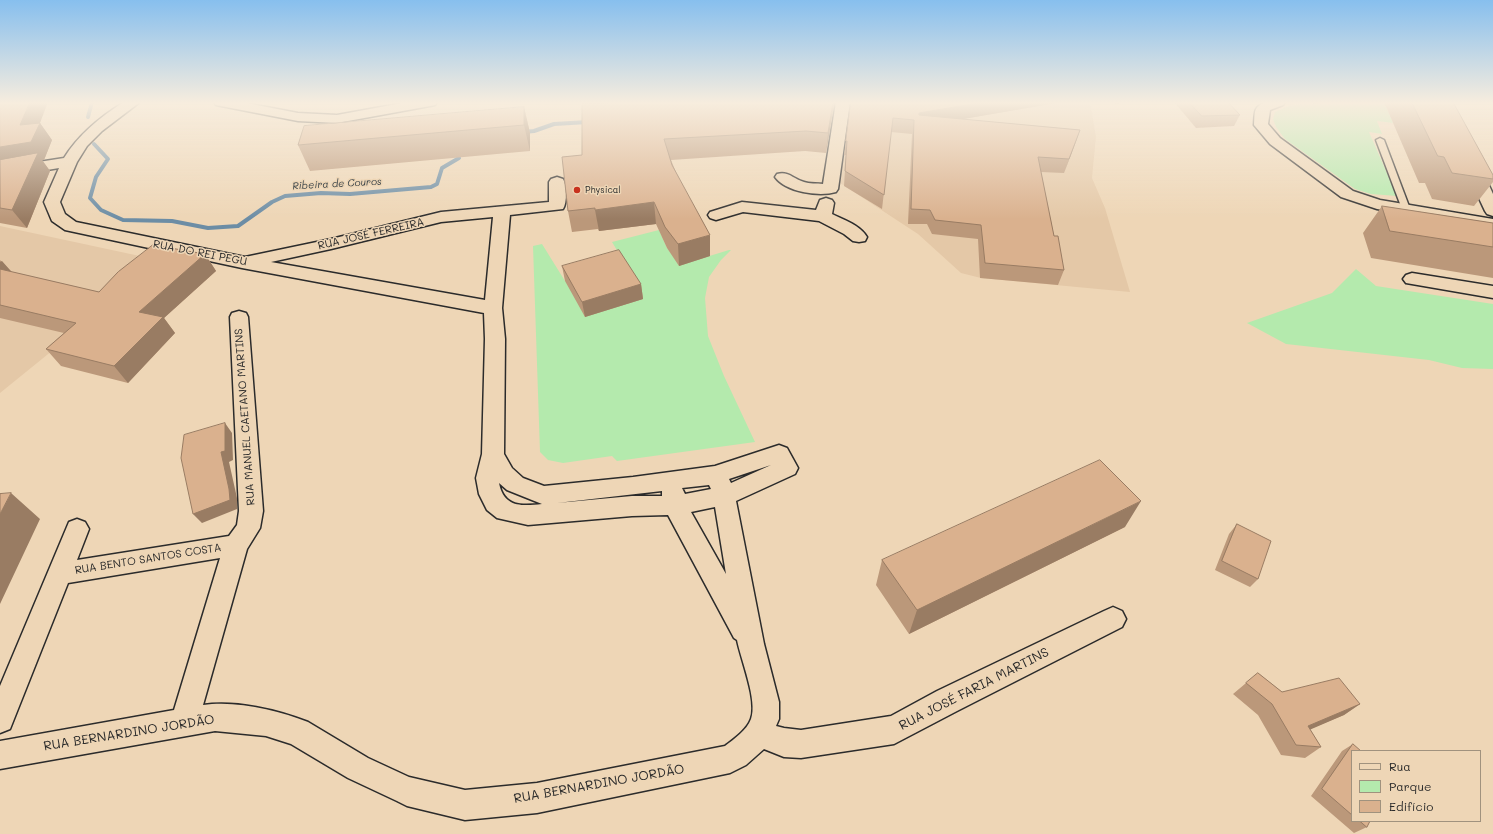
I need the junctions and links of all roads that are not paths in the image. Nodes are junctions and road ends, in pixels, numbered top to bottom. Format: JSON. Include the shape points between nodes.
{"nodes":[{"id":1,"x":1380,"y":140,"type":"dead end"},
{"id":2,"x":84,"y":141,"type":"edge"},
{"id":3,"x":838,"y":141,"type":"edge"},
{"id":4,"x":1276,"y":141,"type":"edge"},
{"id":5,"x":1467,"y":156,"type":"edge"},
{"id":6,"x":69,"y":162,"type":"junction"},
{"id":7,"x":0,"y":173,"type":"edge"},
{"id":8,"x":783,"y":178,"type":"dead end"},
{"id":9,"x":557,"y":182,"type":"dead end"},
{"id":10,"x":830,"y":189,"type":"junction"},
{"id":11,"x":1406,"y":209,"type":"junction"},
{"id":12,"x":1493,"y":211,"type":"edge"},
{"id":13,"x":502,"y":212,"type":"junction"},
{"id":14,"x":716,"y":214,"type":"dead end"},
{"id":15,"x":823,"y":216,"type":"junction"},
{"id":16,"x":1493,"y":224,"type":"edge"},
{"id":17,"x":860,"y":237,"type":"dead end"},
{"id":18,"x":242,"y":262,"type":"junction"},
{"id":19,"x":1412,"y":279,"type":"dead end"},
{"id":20,"x":1493,"y":292,"type":"edge"},
{"id":21,"x":493,"y":308,"type":"junction"},
{"id":22,"x":239,"y":317,"type":"dead end"},
{"id":23,"x":493,"y":454,"type":"junction"},
{"id":24,"x":672,"y":481,"type":"junction"},
{"id":25,"x":720,"y":486,"type":"junction"},
{"id":26,"x":675,"y":505,"type":"junction"},
{"id":27,"x":77,"y":529,"type":"dead end"},
{"id":28,"x":236,"y":546,"type":"junction"},
{"id":29,"x":60,"y":573,"type":"junction"},
{"id":30,"x":1113,"y":619,"type":"dead end"},
{"id":31,"x":752,"y":646,"type":"junction"},
{"id":32,"x":0,"y":719,"type":"edge"},
{"id":33,"x":185,"y":721,"type":"junction"},
{"id":34,"x":760,"y":732,"type":"junction"},
{"id":35,"x":0,"y":755,"type":"edge"}],
"edges":[{"from":1,"to":11,"type":"lane"},
{"from":2,"to":6,"type":"street","name":"RUA DO REI PEGU"},
{"from":3,"to":10,"type":"street"},
{"from":4,"to":11,"type":"street","via":[[1347,194],[1377,204]]},
{"from":5,"to":12,"type":"street"},
{"from":6,"to":7,"type":"street"},
{"from":6,"to":18,"type":"street","name":"RUA DO REI PEGU","via":[[52,202],[58,217],[71,226]]},
{"from":8,"to":10,"type":"street","via":[[800,187]]},
{"from":9,"to":13,"type":"street","name":"RUA JOSÉ FERREIRA","via":[[557,206]]},
{"from":10,"to":15,"type":"street"},
{"from":11,"to":16,"type":"street"},
{"from":13,"to":18,"type":"street","name":"RUA JOSÉ FERREIRA","via":[[441,217],[331,244]]},
{"from":13,"to":21,"type":"street"},
{"from":14,"to":15,"type":"street","via":[[742,207]]},
{"from":15,"to":17,"type":"street"},
{"from":18,"to":21,"type":"street","name":"RUA DO REI PEGU"},
{"from":19,"to":20,"type":"street"},
{"from":21,"to":23,"type":"street"},
{"from":22,"to":28,"type":"street","name":"RUA MANUEL CAETANO MARTINS","via":[[251,511],[248,528]]},
{"from":23,"to":24,"type":"street","via":[[504,474],[515,484],[543,495]]},
{"from":23,"to":26,"type":"street","via":[[488,478],[490,494],[504,511],[528,514]]},
{"from":24,"to":25,"type":"street"},
{"from":24,"to":26,"type":"street"},
{"from":25,"to":26,"type":"street"},
{"from":25,"to":31,"type":"street","name":"RUA BERNARDINO JORDÃO"},
{"from":26,"to":31,"type":"street","name":"RUA BERNARDINO JORDÃO"},
{"from":27,"to":29,"type":"street","name":"RUA BENTO SANTOS COSTA"},
{"from":28,"to":29,"type":"street","name":"RUA BENTO SANTOS COSTA"},
{"from":28,"to":33,"type":"street","name":"RUA MANUEL CAETANO MARTINS"},
{"from":29,"to":32,"type":"street","name":"RUA BENTO SANTOS COSTA"},
{"from":30,"to":34,"type":"street","name":"RUA JOSÉ FARIA MARTINS","via":[[946,701],[894,730],[801,744],[777,742]]},
{"from":31,"to":34,"type":"street","name":"RUA BERNARDINO JORDÃO","via":[[766,704]]},
{"from":33,"to":34,"type":"street","name":"RUA BERNARDINO JORDÃO","via":[[215,717],[266,722],[298,732],[358,768],[407,791],[465,805],[537,798],[730,759],[747,748]]},
{"from":33,"to":35,"type":"street","name":"RUA BERNARDINO JORDÃO"}]}
